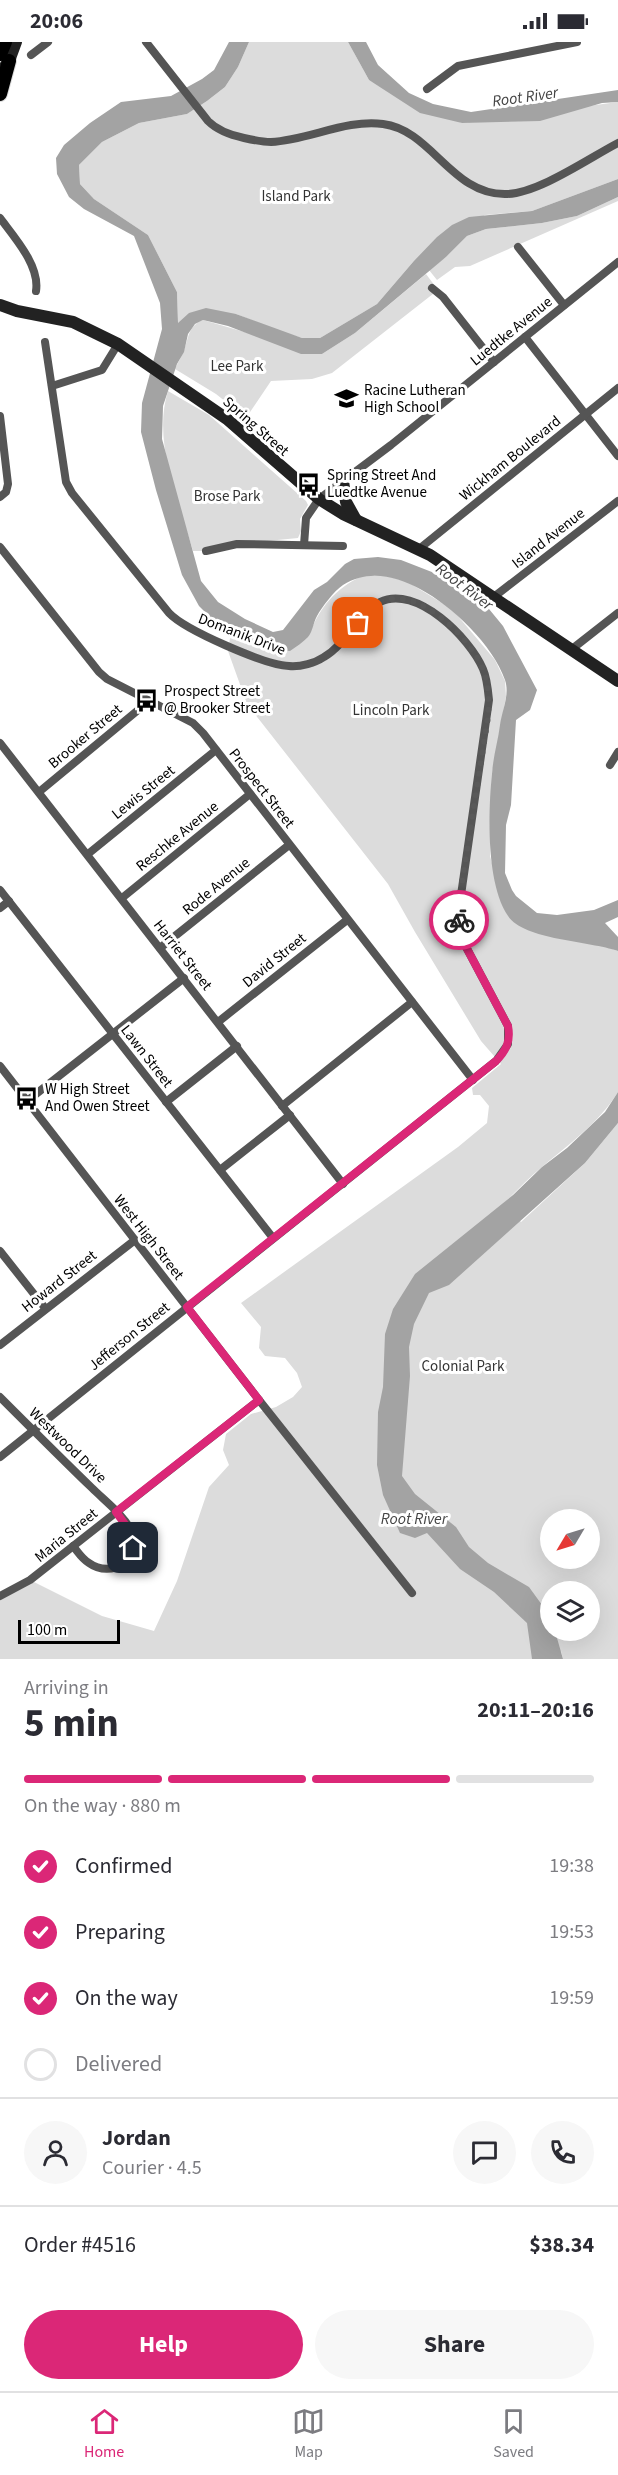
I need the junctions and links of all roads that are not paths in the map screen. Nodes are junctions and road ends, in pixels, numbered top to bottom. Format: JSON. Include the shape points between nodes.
{"nodes":[{"id":1,"x":5,"y":42,"type":"edge"},
{"id":2,"x":16,"y":42,"type":"edge"},
{"id":3,"x":48,"y":42,"type":"edge"},
{"id":4,"x":146,"y":42,"type":"edge"},
{"id":5,"x":577,"y":42,"type":"edge"},
{"id":6,"x":31,"y":55,"type":"dead end"},
{"id":7,"x":5,"y":58,"type":"edge"},
{"id":8,"x":0,"y":72,"type":"edge"},
{"id":9,"x":426,"y":89,"type":"dead end"},
{"id":10,"x":0,"y":93,"type":"edge"},
{"id":11,"x":618,"y":143,"type":"edge"},
{"id":12,"x":0,"y":218,"type":"edge"},
{"id":13,"x":518,"y":247,"type":"dead end"},
{"id":14,"x":618,"y":262,"type":"edge"},
{"id":15,"x":432,"y":288,"type":"dead end"},
{"id":16,"x":36,"y":291,"type":"dead end"},
{"id":17,"x":0,"y":305,"type":"edge"},
{"id":18,"x":564,"y":305,"type":"junction"},
{"id":19,"x":18,"y":311,"type":"junction"},
{"id":20,"x":0,"y":314,"type":"edge"},
{"id":21,"x":525,"y":337,"type":"junction"},
{"id":22,"x":45,"y":342,"type":"dead end"},
{"id":23,"x":118,"y":344,"type":"junction"},
{"id":24,"x":494,"y":362,"type":"junction"},
{"id":25,"x":52,"y":387,"type":"junction"},
{"id":26,"x":618,"y":388,"type":"edge"},
{"id":27,"x":585,"y":414,"type":"junction"},
{"id":28,"x":0,"y":416,"type":"edge"},
{"id":29,"x":618,"y":456,"type":"edge"},
{"id":30,"x":343,"y":481,"type":"junction"},
{"id":31,"x":0,"y":497,"type":"edge"},
{"id":32,"x":319,"y":499,"type":"junction"},
{"id":33,"x":618,"y":501,"type":"edge"},
{"id":34,"x":356,"y":520,"type":"junction"},
{"id":35,"x":304,"y":545,"type":"junction"},
{"id":36,"x":343,"y":546,"type":"dead end"},
{"id":37,"x":0,"y":547,"type":"edge"},
{"id":38,"x":419,"y":549,"type":"junction"},
{"id":39,"x":206,"y":552,"type":"dead end"},
{"id":40,"x":495,"y":596,"type":"junction"},
{"id":41,"x":618,"y":613,"type":"edge"},
{"id":42,"x":572,"y":649,"type":"junction"},
{"id":43,"x":618,"y":681,"type":"edge"},
{"id":44,"x":149,"y":701,"type":"junction"},
{"id":45,"x":0,"y":743,"type":"edge"},
{"id":46,"x":216,"y":750,"type":"junction"},
{"id":47,"x":618,"y":753,"type":"edge"},
{"id":48,"x":610,"y":765,"type":"dead end"},
{"id":49,"x":39,"y":792,"type":"junction"},
{"id":50,"x":250,"y":794,"type":"junction"},
{"id":51,"x":289,"y":845,"type":"junction"},
{"id":52,"x":88,"y":854,"type":"junction"},
{"id":53,"x":0,"y":890,"type":"edge"},
{"id":54,"x":122,"y":898,"type":"junction"},
{"id":55,"x":9,"y":901,"type":"junction"},
{"id":56,"x":0,"y":908,"type":"edge"},
{"id":57,"x":347,"y":920,"type":"junction"},
{"id":58,"x":160,"y":948,"type":"junction"},
{"id":59,"x":184,"y":978,"type":"junction"},
{"id":60,"x":412,"y":1002,"type":"junction"},
{"id":61,"x":218,"y":1022,"type":"junction"},
{"id":62,"x":113,"y":1034,"type":"junction"},
{"id":63,"x":237,"y":1047,"type":"junction"},
{"id":64,"x":0,"y":1066,"type":"edge"},
{"id":65,"x":472,"y":1080,"type":"junction"},
{"id":66,"x":27,"y":1101,"type":"junction"},
{"id":67,"x":166,"y":1102,"type":"junction"},
{"id":68,"x":282,"y":1106,"type":"junction"},
{"id":69,"x":290,"y":1115,"type":"junction"},
{"id":70,"x":220,"y":1170,"type":"junction"},
{"id":71,"x":343,"y":1184,"type":"junction"},
{"id":72,"x":273,"y":1238,"type":"junction"},
{"id":73,"x":135,"y":1240,"type":"junction"},
{"id":74,"x":0,"y":1251,"type":"edge"},
{"id":75,"x":187,"y":1307,"type":"junction"},
{"id":76,"x":45,"y":1308,"type":"junction"},
{"id":77,"x":0,"y":1345,"type":"edge"},
{"id":78,"x":0,"y":1397,"type":"edge"},
{"id":79,"x":259,"y":1400,"type":"junction"},
{"id":80,"x":33,"y":1430,"type":"junction"},
{"id":81,"x":0,"y":1457,"type":"edge"},
{"id":82,"x":116,"y":1512,"type":"junction"},
{"id":83,"x":73,"y":1546,"type":"junction"},
{"id":84,"x":412,"y":1593,"type":"dead end"},
{"id":85,"x":0,"y":1596,"type":"edge"}],
"edges":[{"from":1,"to":7,"type":"main road"},
{"from":2,"to":7,"type":"main road"},
{"from":3,"to":6,"type":"street"},
{"from":4,"to":11,"type":"street","via":[[205,116],[228,134],[269,142],[359,124],[386,124],[413,138],[462,180],[496,194],[524,192]]},
{"from":5,"to":9,"type":"street","via":[[458,66]]},
{"from":7,"to":8,"type":"main road"},
{"from":7,"to":10,"type":"main road"},
{"from":12,"to":16,"type":"street","via":[[35,270]]},
{"from":13,"to":18,"type":"street"},
{"from":14,"to":18,"type":"street","name":"Luedtke Avenue"},
{"from":15,"to":24,"type":"street"},
{"from":17,"to":19,"type":"main road","name":"Spring Street"},
{"from":18,"to":21,"type":"street","name":"Luedtke Avenue"},
{"from":19,"to":20,"type":"main road","name":"Spring Street"},
{"from":19,"to":23,"type":"main road","name":"Spring Street","via":[[73,322]]},
{"from":21,"to":24,"type":"street","name":"Luedtke Avenue"},
{"from":21,"to":27,"type":"street"},
{"from":22,"to":25,"type":"street","name":"Domanik Drive"},
{"from":23,"to":25,"type":"street","via":[[102,370]]},
{"from":23,"to":32,"type":"main road","name":"Spring Street","via":[[238,428]]},
{"from":24,"to":30,"type":"street","name":"Luedtke Avenue"},
{"from":25,"to":65,"type":"street","name":"Domanik Drive","via":[[64,472],[72,493],[183,626],[268,662],[300,666],[324,657],[370,609],[395,598],[423,605],[450,626],[474,653],[483,669],[489,700],[459,922],[465,945],[505,1020],[509,1037],[501,1056]]},
{"from":26,"to":27,"type":"street","name":"Wickham Boulevard"},
{"from":27,"to":29,"type":"street"},
{"from":27,"to":38,"type":"street","name":"Wickham Boulevard"},
{"from":28,"to":31,"type":"street","via":[[8,484]]},
{"from":30,"to":32,"type":"street","name":"Luedtke Avenue"},
{"from":30,"to":34,"type":"main road","via":[[346,502]]},
{"from":32,"to":34,"type":"main road","name":"Spring Street"},
{"from":32,"to":35,"type":"street","name":"Luedtke Avenue","via":[[306,518]]},
{"from":33,"to":40,"type":"street","name":"Island Avenue"},
{"from":34,"to":38,"type":"main road","name":"Spring Street"},
{"from":35,"to":36,"type":"street"},
{"from":35,"to":39,"type":"street","via":[[237,544]]},
{"from":37,"to":44,"type":"street","name":"Prospect Street","via":[[99,672]]},
{"from":38,"to":40,"type":"main road","name":"Spring Street"},
{"from":40,"to":42,"type":"main road","name":"Spring Street"},
{"from":41,"to":42,"type":"street"},
{"from":42,"to":43,"type":"main road","name":"Spring Street"},
{"from":44,"to":46,"type":"street","name":"Prospect Street","via":[[193,723]]},
{"from":44,"to":49,"type":"street","name":"Brooker Street"},
{"from":45,"to":49,"type":"street","name":"Harriet Street"},
{"from":46,"to":50,"type":"street","name":"Prospect Street"},
{"from":46,"to":52,"type":"street","name":"Lewis Street"},
{"from":47,"to":48,"type":"street"},
{"from":49,"to":52,"type":"street","name":"Harriet Street"},
{"from":50,"to":51,"type":"street","name":"Prospect Street"},
{"from":50,"to":54,"type":"street","name":"Reschke Avenue"},
{"from":51,"to":57,"type":"street","name":"Prospect Street"},
{"from":51,"to":58,"type":"street","name":"Rode Avenue"},
{"from":52,"to":54,"type":"street","name":"Harriet Street"},
{"from":53,"to":55,"type":"street","name":"Lawn Street"},
{"from":54,"to":58,"type":"street","name":"Harriet Street"},
{"from":55,"to":56,"type":"street"},
{"from":55,"to":62,"type":"street","name":"Lawn Street"},
{"from":57,"to":60,"type":"street","name":"Prospect Street"},
{"from":57,"to":61,"type":"street","name":"David Street"},
{"from":58,"to":59,"type":"street","name":"Harriet Street"},
{"from":59,"to":61,"type":"street","name":"Harriet Street"},
{"from":59,"to":62,"type":"street"},
{"from":60,"to":65,"type":"street","name":"Prospect Street"},
{"from":60,"to":68,"type":"street"},
{"from":61,"to":63,"type":"street","name":"Harriet Street"},
{"from":62,"to":66,"type":"street"},
{"from":62,"to":67,"type":"street","name":"Lawn Street"},
{"from":63,"to":67,"type":"street"},
{"from":63,"to":68,"type":"street","name":"Harriet Street"},
{"from":64,"to":66,"type":"street","name":"West High Street"},
{"from":65,"to":71,"type":"street","name":"Jefferson Street"},
{"from":66,"to":73,"type":"street","name":"West High Street"},
{"from":67,"to":70,"type":"street","name":"Lawn Street"},
{"from":68,"to":69,"type":"street","name":"Harriet Street"},
{"from":69,"to":70,"type":"street"},
{"from":69,"to":71,"type":"street","name":"Harriet Street"},
{"from":70,"to":72,"type":"street","name":"Lawn Street"},
{"from":71,"to":72,"type":"street","name":"Jefferson Street"},
{"from":72,"to":75,"type":"street","name":"Jefferson Street"},
{"from":73,"to":75,"type":"street","name":"West High Street"},
{"from":73,"to":76,"type":"street","name":"Howard Street"},
{"from":74,"to":76,"type":"street"},
{"from":75,"to":79,"type":"street","name":"West High Street"},
{"from":75,"to":80,"type":"street","name":"Jefferson Street"},
{"from":76,"to":77,"type":"street","name":"Howard Street"},
{"from":78,"to":80,"type":"street","name":"Westwood Drive"},
{"from":79,"to":82,"type":"street","name":"Maria Street"},
{"from":79,"to":84,"type":"street","name":"West High Street"},
{"from":80,"to":81,"type":"street","name":"Jefferson Street"},
{"from":80,"to":82,"type":"street","name":"Westwood Drive"},
{"from":82,"to":83,"type":"street","name":"Maria Street"},
{"from":82,"to":83,"type":"street","name":"Westwood Drive","via":[[133,1535],[131,1554],[125,1564],[109,1570],[96,1567]]},
{"from":83,"to":85,"type":"street","name":"Maria Street","via":[[30,1580]]}]}
